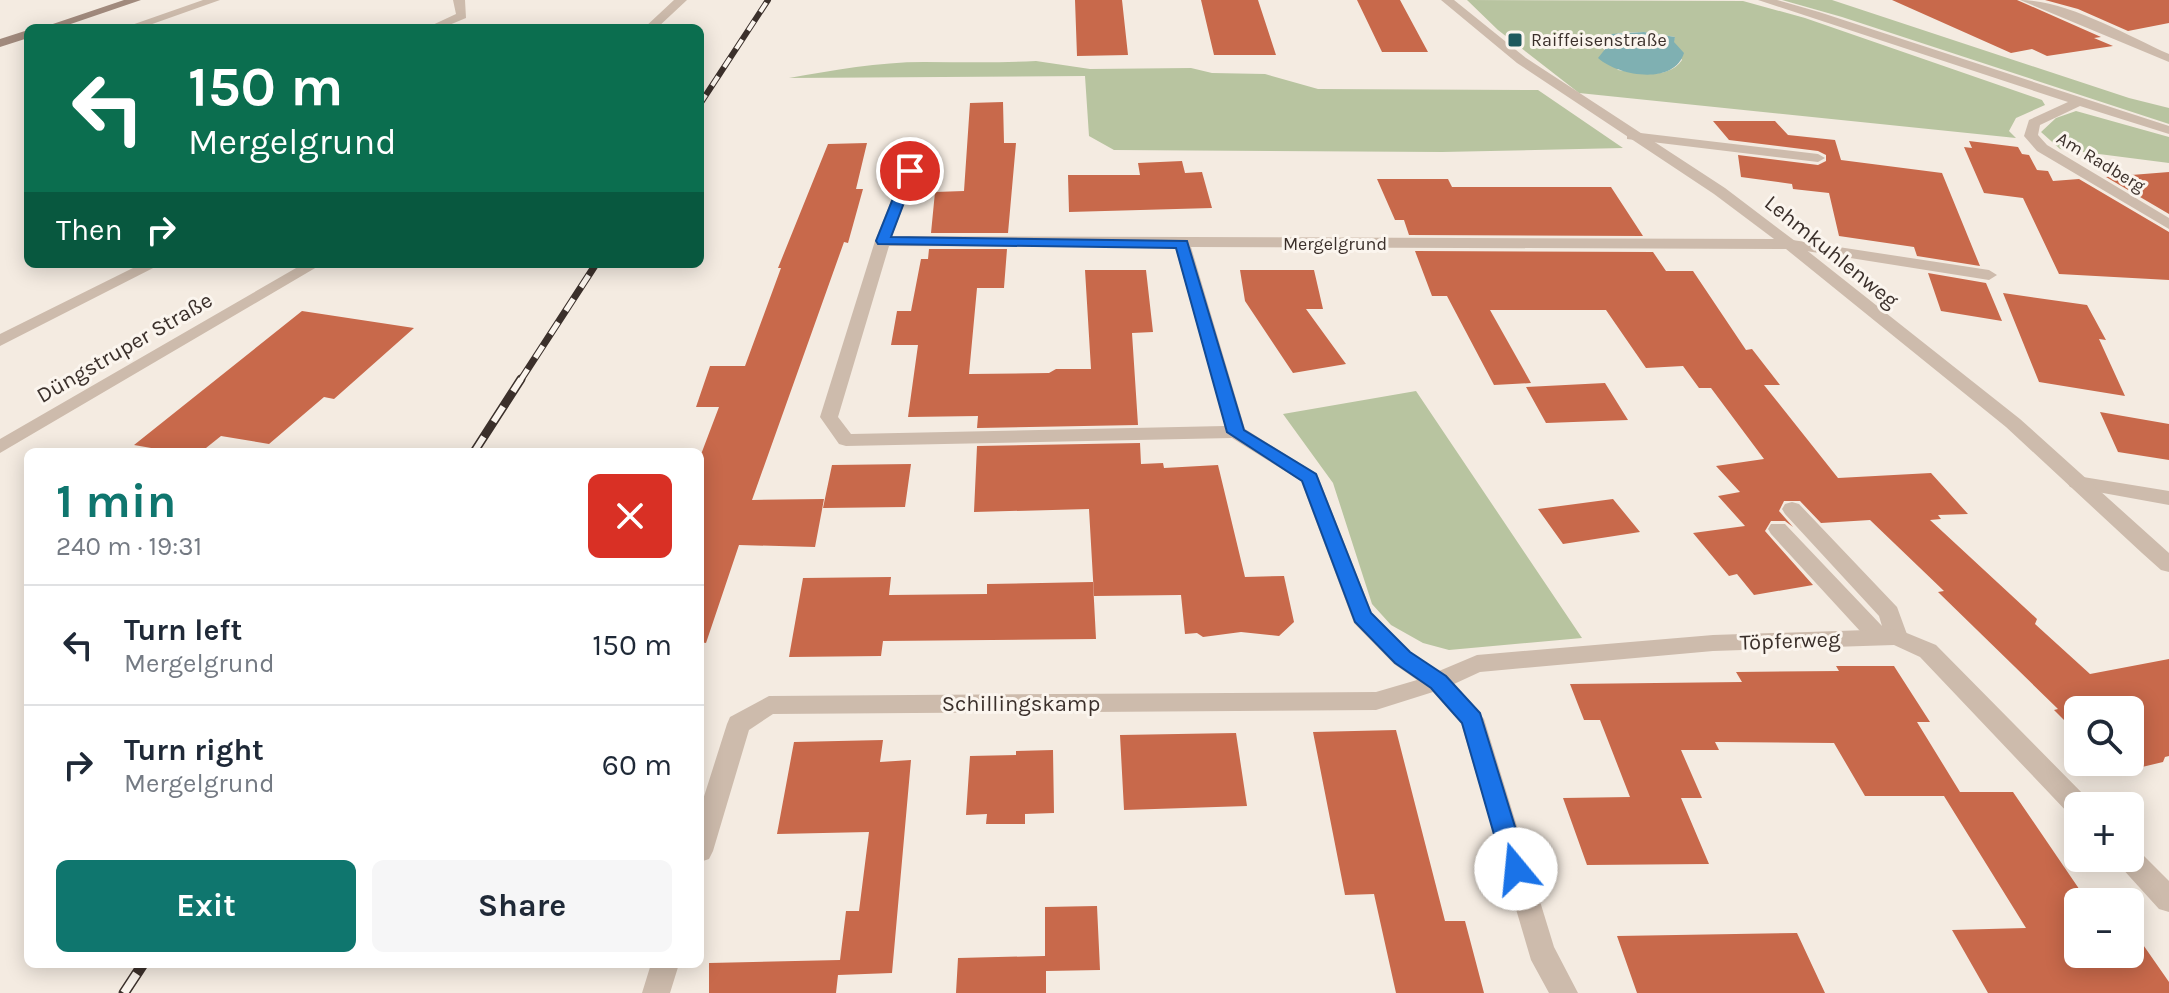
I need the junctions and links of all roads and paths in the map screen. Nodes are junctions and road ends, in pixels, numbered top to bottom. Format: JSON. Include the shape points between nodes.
{"nodes":[{"id":1,"x":135,"y":0,"type":"edge"},
{"id":2,"x":214,"y":0,"type":"edge"},
{"id":3,"x":459,"y":0,"type":"edge"},
{"id":4,"x":681,"y":0,"type":"edge"},
{"id":5,"x":1447,"y":0,"type":"edge"},
{"id":6,"x":1764,"y":0,"type":"edge"},
{"id":7,"x":2026,"y":0,"type":"edge"},
{"id":8,"x":60,"y":24,"type":"edge"},
{"id":9,"x":141,"y":24,"type":"edge"},
{"id":10,"x":442,"y":24,"type":"edge"},
{"id":11,"x":654,"y":24,"type":"edge"},
{"id":12,"x":24,"y":35,"type":"edge"},
{"id":13,"x":0,"y":43,"type":"edge"},
{"id":14,"x":2166,"y":55,"type":"edge"},
{"id":15,"x":2079,"y":102,"type":"junction"},
{"id":16,"x":2169,"y":130,"type":"edge"},
{"id":17,"x":1632,"y":136,"type":"junction"},
{"id":18,"x":919,"y":148,"type":"dead end"},
{"id":19,"x":1818,"y":158,"type":"dead end"},
{"id":20,"x":2169,"y":224,"type":"edge"},
{"id":21,"x":883,"y":241,"type":"junction"},
{"id":22,"x":1182,"y":244,"type":"junction"},
{"id":23,"x":1786,"y":244,"type":"junction"},
{"id":24,"x":145,"y":268,"type":"edge"},
{"id":25,"x":307,"y":268,"type":"edge"},
{"id":26,"x":1989,"y":275,"type":"dead end"},
{"id":27,"x":0,"y":341,"type":"edge"},
{"id":28,"x":1236,"y":432,"type":"junction"},
{"id":29,"x":0,"y":447,"type":"edge"},
{"id":30,"x":2077,"y":482,"type":"junction"},
{"id":31,"x":2169,"y":498,"type":"edge"},
{"id":32,"x":1792,"y":509,"type":"dead end"},
{"id":33,"x":1778,"y":529,"type":"dead end"},
{"id":34,"x":2169,"y":565,"type":"edge"},
{"id":35,"x":1888,"y":637,"type":"junction"},
{"id":36,"x":1438,"y":682,"type":"junction"},
{"id":37,"x":2064,"y":792,"type":"edge"},
{"id":38,"x":704,"y":838,"type":"edge"},
{"id":39,"x":2142,"y":872,"type":"edge"},
{"id":40,"x":2169,"y":900,"type":"edge"},
{"id":41,"x":664,"y":968,"type":"edge"},
{"id":42,"x":656,"y":993,"type":"edge"},
{"id":43,"x":1564,"y":993,"type":"edge"}],
"edges":[{"from":1,"to":8,"type":"street"},
{"from":2,"to":9,"type":"street"},
{"from":3,"to":10,"type":"street","via":[[462,16]]},
{"from":4,"to":11,"type":"street"},
{"from":5,"to":17,"type":"street","name":"Lehmkuhlenweg","via":[[1488,37]]},
{"from":6,"to":15,"type":"street"},
{"from":7,"to":14,"type":"street"},
{"from":12,"to":13,"type":"street"},
{"from":15,"to":16,"type":"street"},
{"from":15,"to":20,"type":"street","name":"Am Radberg","via":[[2034,123],[2031,136],[2042,148]]},
{"from":17,"to":19,"type":"street"},
{"from":17,"to":23,"type":"street","name":"Lehmkuhlenweg","via":[[1713,187]]},
{"from":18,"to":21,"type":"street"},
{"from":21,"to":22,"type":"street","name":"Mergelgrund"},
{"from":21,"to":28,"type":"street","via":[[829,417],[846,440]]},
{"from":22,"to":23,"type":"street","name":"Mergelgrund"},
{"from":22,"to":28,"type":"street"},
{"from":23,"to":26,"type":"street","name":"Mergelgrund"},
{"from":23,"to":30,"type":"street","name":"Lehmkuhlenweg","via":[[2014,424]]},
{"from":24,"to":27,"type":"street"},
{"from":25,"to":29,"type":"street","name":"Düngstruper Straße"},
{"from":28,"to":36,"type":"street","via":[[1310,478],[1362,617],[1402,658]]},
{"from":30,"to":31,"type":"street"},
{"from":30,"to":34,"type":"street","name":"Lehmkuhlenweg"},
{"from":32,"to":35,"type":"street","via":[[1889,613]]},
{"from":33,"to":35,"type":"street"},
{"from":35,"to":36,"type":"street","name":"Töpferweg","via":[[1713,643],[1477,664]]},
{"from":35,"to":37,"type":"street","name":"Töpferweg","via":[[1928,651]]},
{"from":36,"to":38,"type":"street","name":"Schillingskamp","via":[[1376,701],[769,705],[739,724]]},
{"from":36,"to":43,"type":"street","via":[[1472,719],[1541,951]]},
{"from":39,"to":40,"type":"street"},
{"from":41,"to":42,"type":"street"}]}
